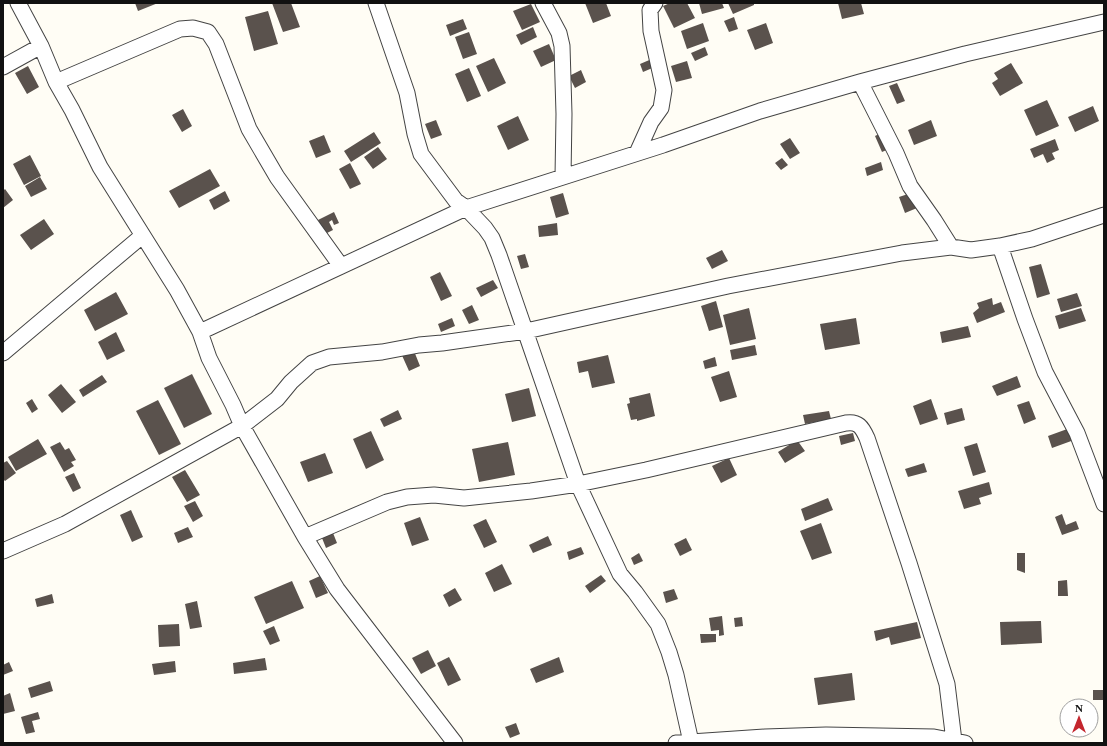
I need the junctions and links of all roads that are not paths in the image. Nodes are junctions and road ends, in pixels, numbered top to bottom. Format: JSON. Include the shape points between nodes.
{"nodes":[{"id":1,"x":18,"y":3,"type":"edge"},
{"id":2,"x":376,"y":3,"type":"edge"},
{"id":3,"x":543,"y":3,"type":"edge"},
{"id":4,"x":654,"y":3,"type":"edge"},
{"id":5,"x":1104,"y":22,"type":"edge"},
{"id":6,"x":41,"y":46,"type":"junction"},
{"id":7,"x":3,"y":67,"type":"edge"},
{"id":8,"x":56,"y":82,"type":"junction"},
{"id":9,"x":860,"y":82,"type":"junction"},
{"id":10,"x":637,"y":153,"type":"junction"},
{"id":11,"x":563,"y":177,"type":"junction"},
{"id":12,"x":466,"y":208,"type":"junction"},
{"id":13,"x":1104,"y":215,"type":"edge"},
{"id":14,"x":142,"y":236,"type":"junction"},
{"id":15,"x":1000,"y":246,"type":"junction"},
{"id":16,"x":951,"y":247,"type":"junction"},
{"id":17,"x":342,"y":266,"type":"junction"},
{"id":18,"x":526,"y":331,"type":"junction"},
{"id":19,"x":200,"y":332,"type":"junction"},
{"id":20,"x":3,"y":353,"type":"edge"},
{"id":21,"x":242,"y":426,"type":"junction"},
{"id":22,"x":578,"y":484,"type":"junction"},
{"id":23,"x":1104,"y":504,"type":"edge"},
{"id":24,"x":305,"y":537,"type":"junction"},
{"id":25,"x":3,"y":551,"type":"edge"},
{"id":26,"x":691,"y":742,"type":"junction"},
{"id":27,"x":959,"y":742,"type":"edge"},
{"id":28,"x":456,"y":743,"type":"edge"},
{"id":29,"x":676,"y":743,"type":"edge"}],
"edges":[{"from":1,"to":6,"type":"street"},
{"from":2,"to":12,"type":"street","via":[[407,93],[421,154],[456,201]]},
{"from":3,"to":11,"type":"street","via":[[559,33],[562,46]]},
{"from":4,"to":10,"type":"street","via":[[650,10],[651,31],[664,90],[661,108],[651,122]]},
{"from":5,"to":9,"type":"street","via":[[965,54]]},
{"from":6,"to":7,"type":"street"},
{"from":6,"to":8,"type":"street"},
{"from":8,"to":14,"type":"street","via":[[100,167]]},
{"from":8,"to":17,"type":"street","via":[[180,29],[193,28],[208,32],[216,44],[249,129],[257,143],[277,177]]},
{"from":9,"to":10,"type":"street","via":[[760,111]]},
{"from":9,"to":16,"type":"street","via":[[910,186]]},
{"from":10,"to":11,"type":"street"},
{"from":11,"to":12,"type":"street"},
{"from":12,"to":17,"type":"street"},
{"from":12,"to":18,"type":"street","via":[[492,238]]},
{"from":13,"to":15,"type":"street","via":[[1032,239]]},
{"from":14,"to":19,"type":"street","via":[[177,290]]},
{"from":14,"to":20,"type":"street"},
{"from":15,"to":16,"type":"street","via":[[971,250]]},
{"from":15,"to":23,"type":"street","via":[[1045,372],[1077,433]]},
{"from":16,"to":18,"type":"street","via":[[902,253],[728,286]]},
{"from":17,"to":19,"type":"street"},
{"from":18,"to":21,"type":"street","via":[[329,357],[312,363],[277,399]]},
{"from":18,"to":22,"type":"street"},
{"from":19,"to":21,"type":"street","via":[[209,358]]},
{"from":21,"to":24,"type":"street"},
{"from":21,"to":25,"type":"street","via":[[65,524]]},
{"from":22,"to":24,"type":"street","via":[[464,498],[434,495],[407,497],[388,502]]},
{"from":22,"to":26,"type":"street","via":[[620,574],[658,624],[676,675]]},
{"from":22,"to":27,"type":"street","via":[[846,423],[858,424],[864,431],[907,556],[947,684]]},
{"from":24,"to":28,"type":"street","via":[[338,589]]},
{"from":26,"to":27,"type":"street","via":[[826,735],[934,737]]},
{"from":26,"to":29,"type":"street"}]}
